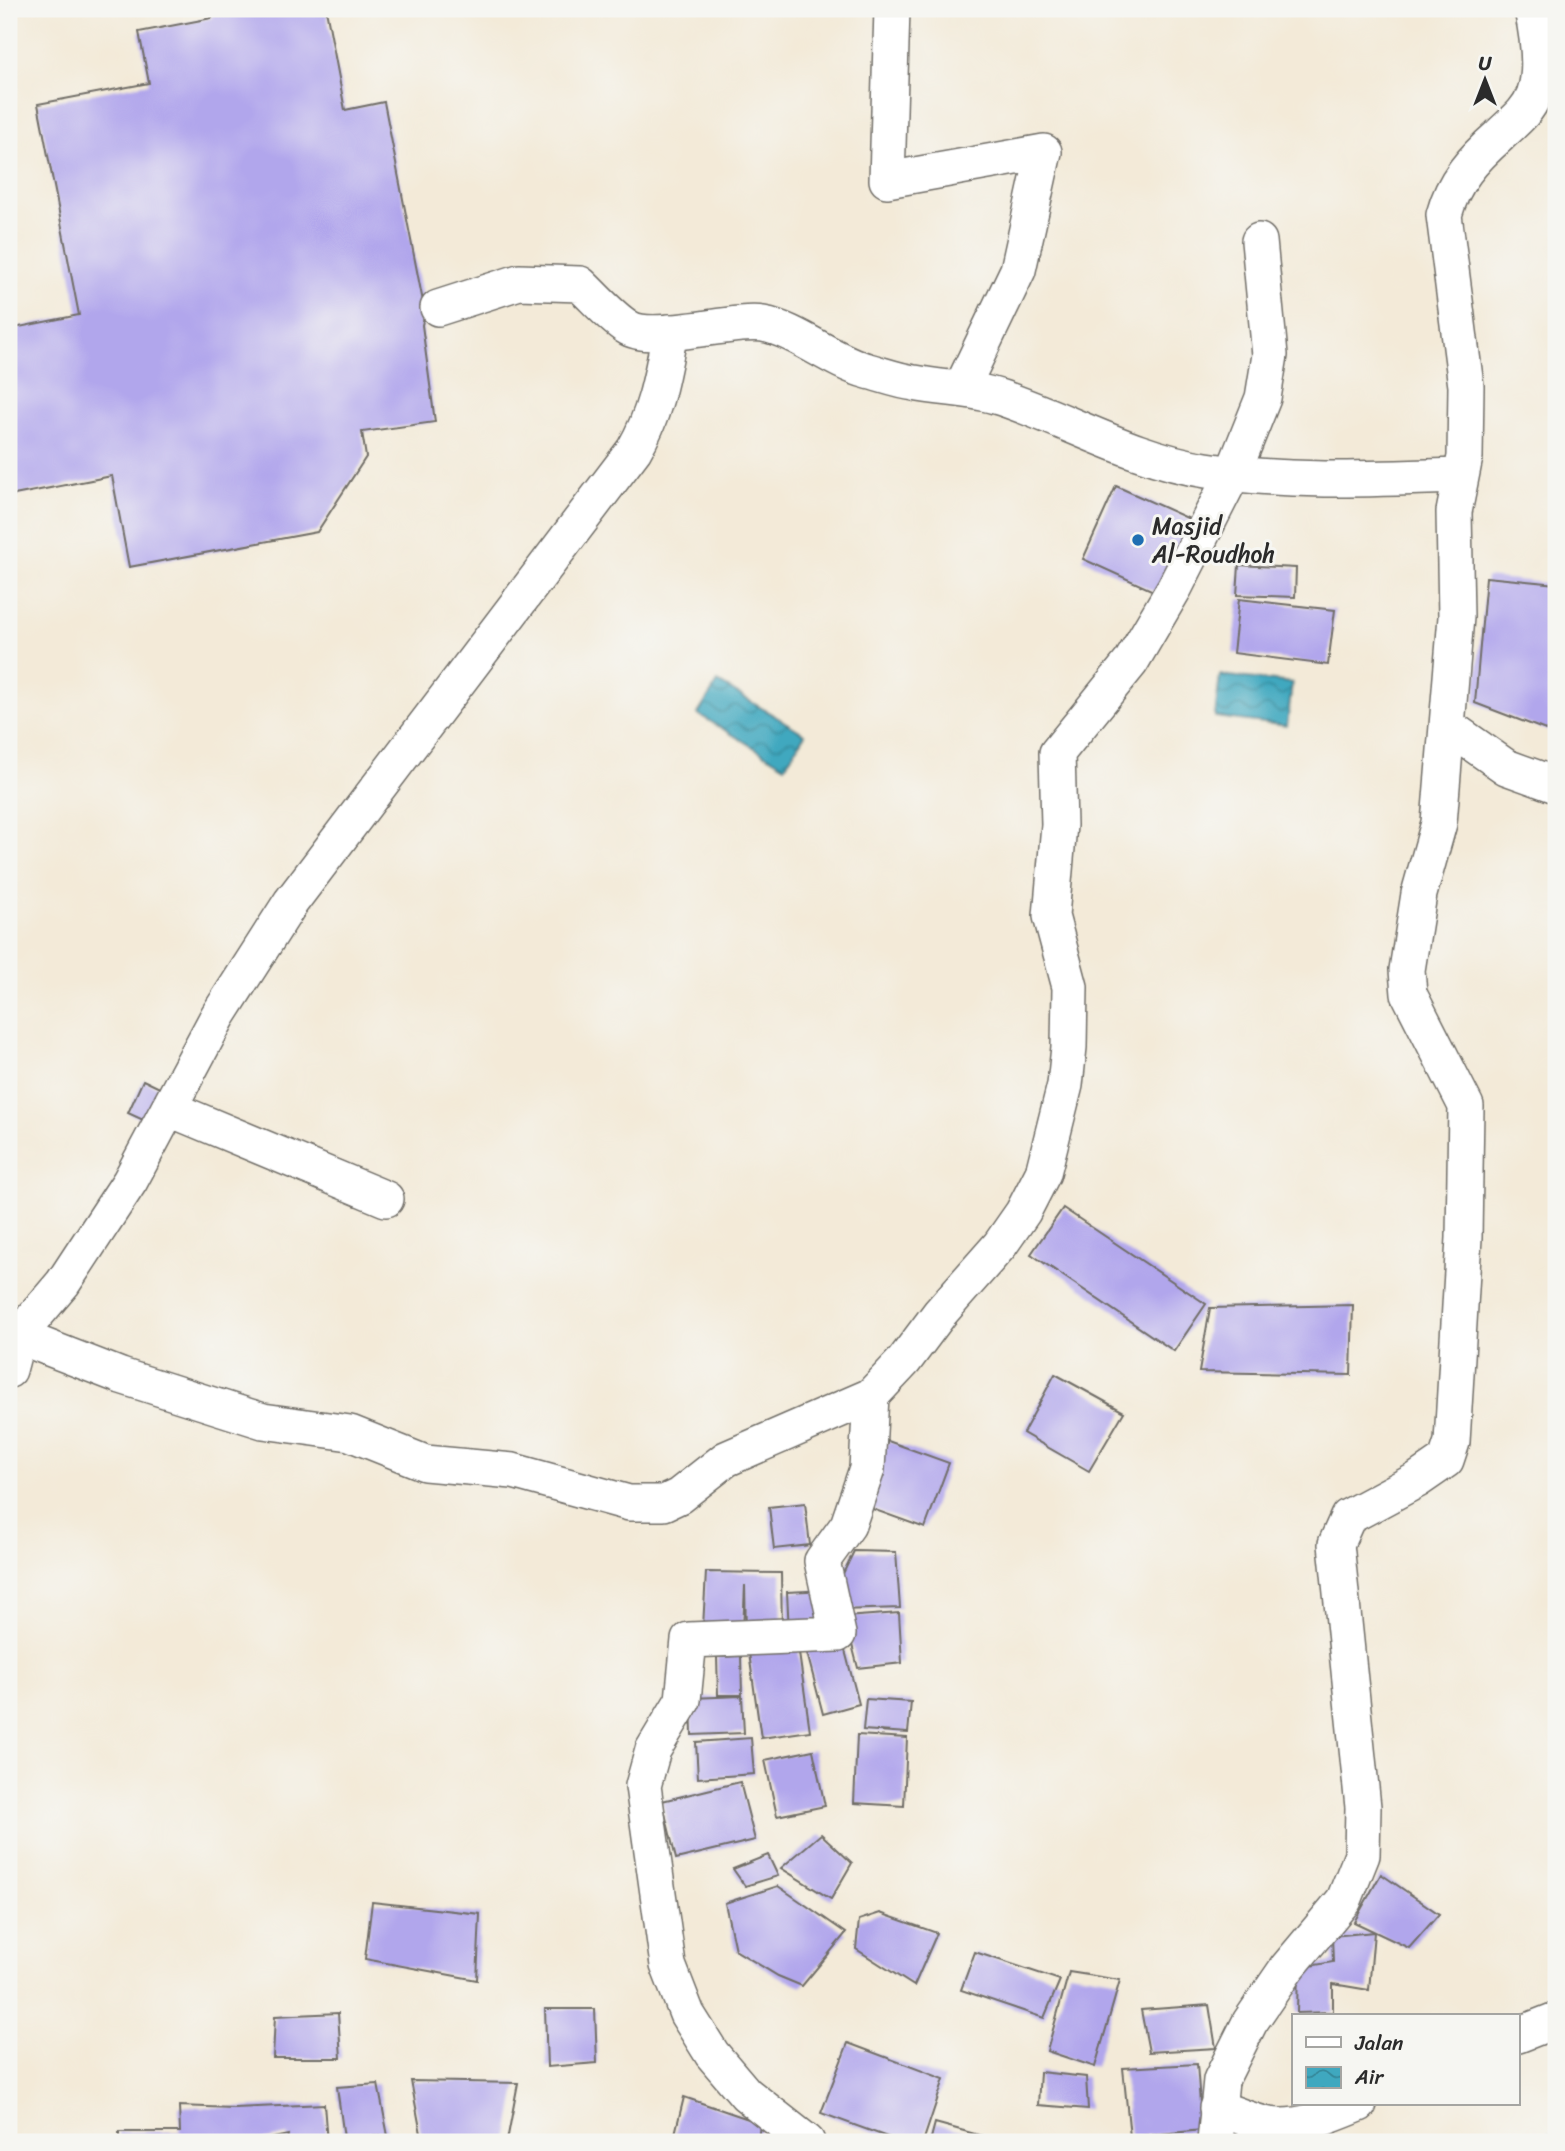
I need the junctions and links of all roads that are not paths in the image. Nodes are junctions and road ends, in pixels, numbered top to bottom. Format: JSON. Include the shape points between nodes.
{"nodes":[{"id":1,"x":892,"y":9,"type":"edge"},
{"id":2,"x":1532,"y":9,"type":"edge"},
{"id":3,"x":1259,"y":241,"type":"dead end"},
{"id":4,"x":438,"y":308,"type":"dead end"},
{"id":5,"x":670,"y":332,"type":"junction"},
{"id":6,"x":962,"y":387,"type":"junction"},
{"id":7,"x":1233,"y":473,"type":"junction"},
{"id":8,"x":1459,"y":476,"type":"junction"},
{"id":9,"x":1449,"y":727,"type":"junction"},
{"id":10,"x":1556,"y":785,"type":"edge"},
{"id":11,"x":170,"y":1109,"type":"junction"},
{"id":12,"x":386,"y":1199,"type":"dead end"},
{"id":13,"x":18,"y":1336,"type":"junction"},
{"id":14,"x":9,"y":1370,"type":"edge"},
{"id":15,"x":871,"y":1396,"type":"junction"},
{"id":16,"x":1556,"y":2020,"type":"edge"},
{"id":17,"x":1520,"y":2034,"type":"edge"},
{"id":18,"x":1354,"y":2106,"type":"edge"},
{"id":19,"x":1217,"y":2108,"type":"junction"},
{"id":20,"x":807,"y":2142,"type":"edge"},
{"id":21,"x":1215,"y":2142,"type":"edge"}],
"edges":[{"from":1,"to":6,"type":"street","via":[[887,180],[1044,152],[1018,271]]},
{"from":2,"to":8,"type":"street","via":[[1538,63],[1535,94],[1520,119],[1461,175],[1444,215],[1465,386],[1465,457]]},
{"from":3,"to":7,"type":"street","via":[[1270,355],[1263,398]]},
{"from":4,"to":5,"type":"street","via":[[519,282],[580,284],[629,329]]},
{"from":5,"to":6,"type":"street","via":[[762,324],[844,364],[915,383]]},
{"from":5,"to":11,"type":"street","via":[[659,391],[634,450],[291,902],[218,1016]]},
{"from":6,"to":7,"type":"street","via":[[1168,461]]},
{"from":7,"to":8,"type":"street","via":[[1358,481]]},
{"from":7,"to":15,"type":"street","via":[[1147,636],[1114,685],[1057,753],[1059,825],[1051,916],[1070,987],[1069,1047],[1065,1085],[1043,1173],[1000,1245]]},
{"from":8,"to":9,"type":"street","via":[[1454,512],[1456,617]]},
{"from":9,"to":10,"type":"street","via":[[1506,767]]},
{"from":9,"to":19,"type":"street","via":[[1439,823],[1419,894],[1407,970],[1409,994],[1465,1106],[1464,1238],[1452,1442],[1446,1460],[1348,1517],[1336,1544],[1363,1807],[1362,1855],[1344,1900],[1287,1968],[1250,2022],[1221,2080]]},
{"from":11,"to":12,"type":"street"},
{"from":11,"to":13,"type":"street","via":[[130,1181],[63,1283]]},
{"from":13,"to":14,"type":"street"},
{"from":13,"to":15,"type":"street","via":[[121,1376],[262,1421],[350,1433],[425,1463],[513,1471],[629,1503],[664,1503],[726,1459]]},
{"from":15,"to":20,"type":"street","via":[[867,1469],[848,1525],[822,1561],[838,1634],[689,1640],[683,1700],[653,1750],[643,1786],[668,1965],[687,2014],[712,2054],[746,2094]]},
{"from":16,"to":17,"type":"street"},
{"from":18,"to":19,"type":"street","via":[[1293,2125],[1269,2125]]},
{"from":19,"to":21,"type":"street"}]}
